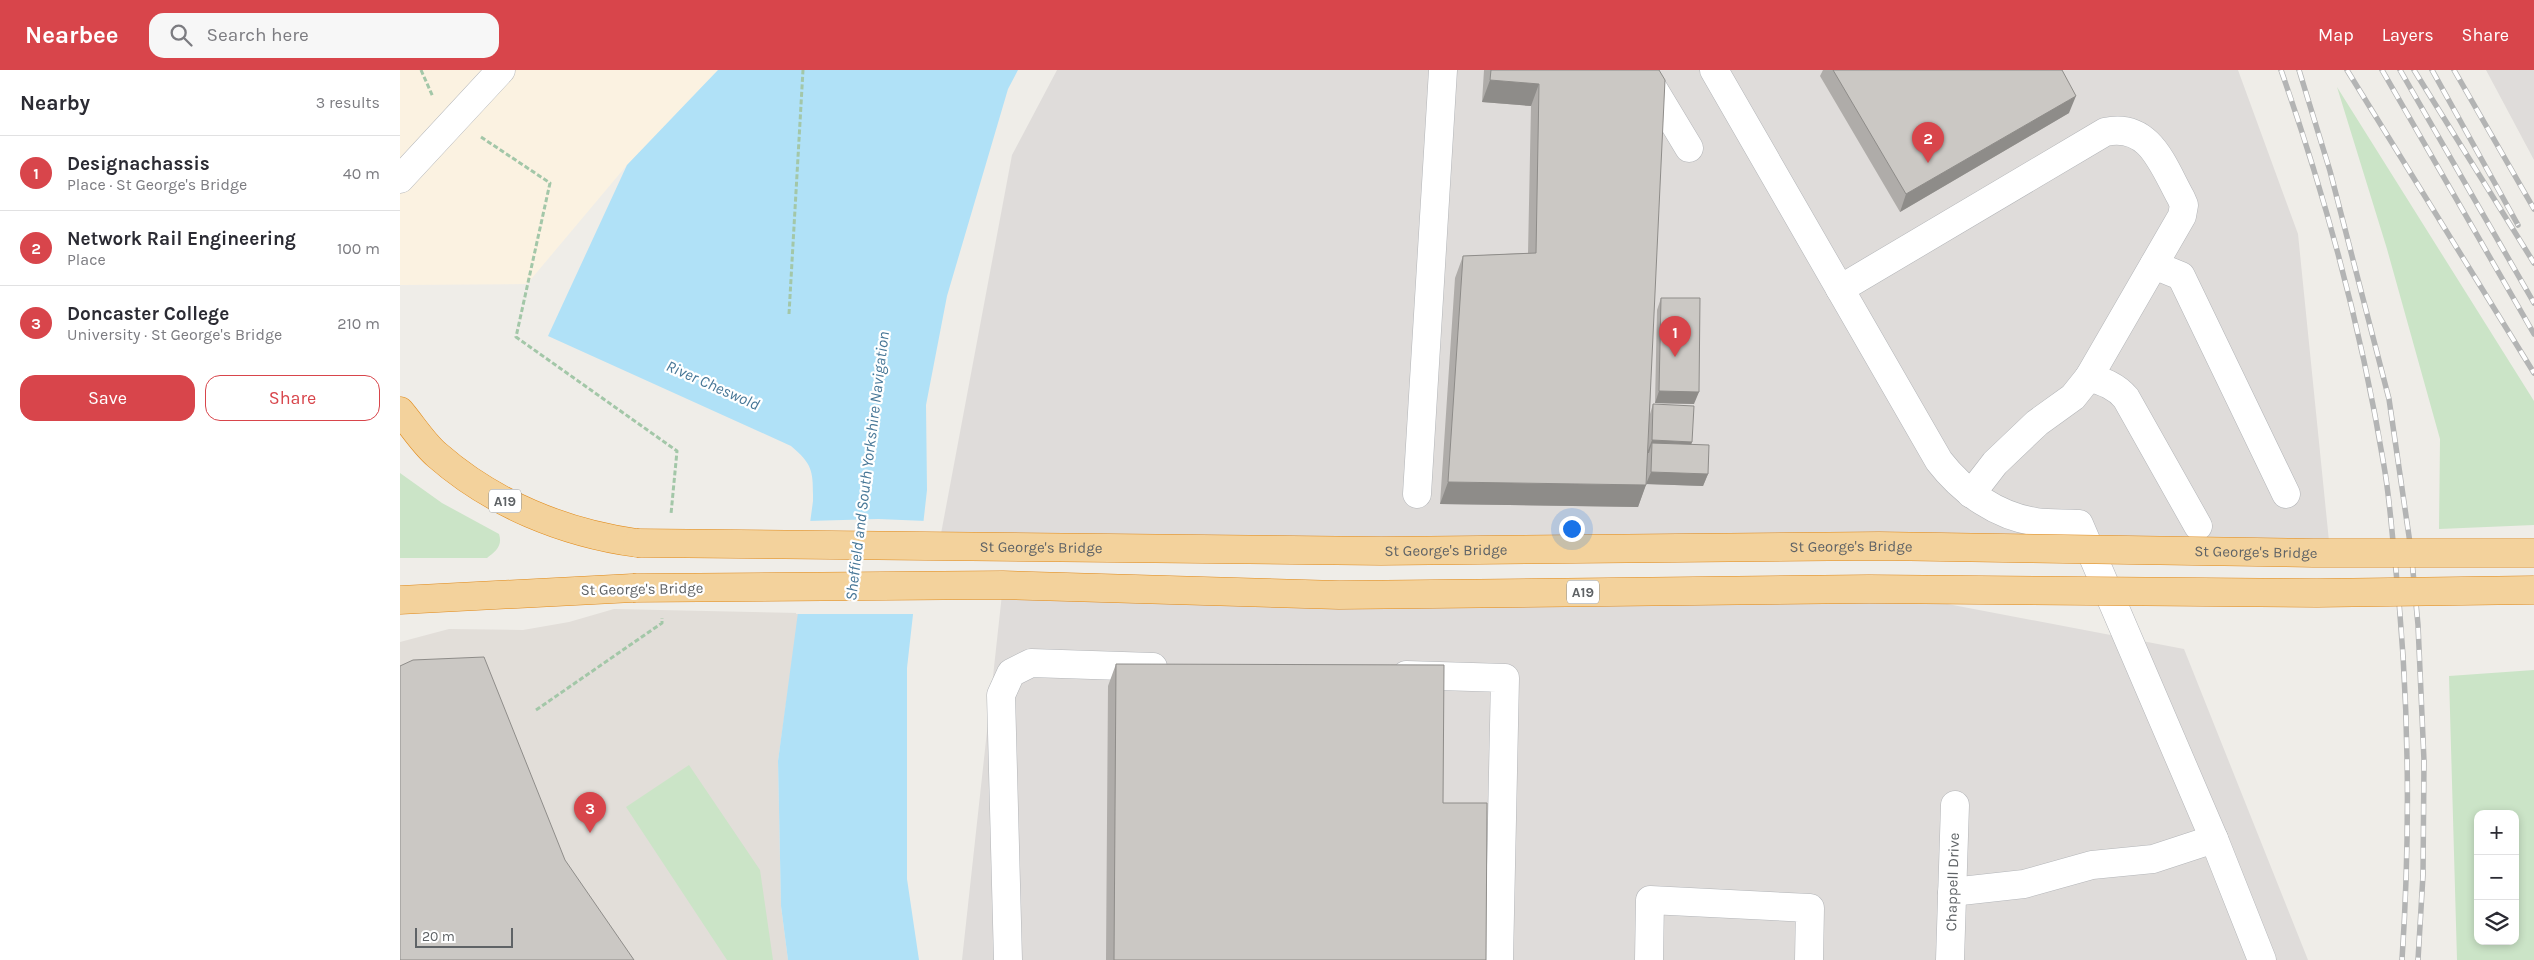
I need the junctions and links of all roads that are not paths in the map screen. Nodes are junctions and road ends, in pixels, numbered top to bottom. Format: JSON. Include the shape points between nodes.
{"nodes":[{"id":1,"x":501,"y":70,"type":"edge"},
{"id":2,"x":1444,"y":70,"type":"edge"},
{"id":3,"x":1642,"y":70,"type":"edge"},
{"id":4,"x":1714,"y":70,"type":"edge"},
{"id":5,"x":1689,"y":148,"type":"dead end"},
{"id":6,"x":400,"y":179,"type":"edge"},
{"id":7,"x":2154,"y":265,"type":"junction"},
{"id":8,"x":1840,"y":289,"type":"junction"},
{"id":9,"x":2089,"y":377,"type":"junction"},
{"id":10,"x":400,"y":411,"type":"edge"},
{"id":11,"x":1417,"y":494,"type":"dead end"},
{"id":12,"x":1970,"y":494,"type":"junction"},
{"id":13,"x":2286,"y":494,"type":"dead end"},
{"id":14,"x":2198,"y":526,"type":"dead end"},
{"id":15,"x":2534,"y":553,"type":"edge"},
{"id":16,"x":2534,"y":590,"type":"edge"},
{"id":17,"x":400,"y":600,"type":"edge"},
{"id":18,"x":1179,"y":668,"type":"edge"},
{"id":19,"x":1377,"y":674,"type":"edge"},
{"id":20,"x":1955,"y":805,"type":"dead end"},
{"id":21,"x":2214,"y":839,"type":"junction"},
{"id":22,"x":1952,"y":892,"type":"junction"},
{"id":23,"x":1008,"y":960,"type":"edge"},
{"id":24,"x":1500,"y":960,"type":"edge"},
{"id":25,"x":1649,"y":960,"type":"edge"},
{"id":26,"x":1810,"y":960,"type":"edge"},
{"id":27,"x":1950,"y":960,"type":"edge"},
{"id":28,"x":2262,"y":960,"type":"edge"}],
"edges":[{"from":1,"to":6,"type":"street"},
{"from":2,"to":11,"type":"street"},
{"from":3,"to":5,"type":"street"},
{"from":4,"to":8,"type":"street"},
{"from":7,"to":8,"type":"street","via":[[2182,216],[2184,205],[2150,143],[2133,132],[2119,129],[2105,132]]},
{"from":7,"to":9,"type":"street"},
{"from":7,"to":13,"type":"street","via":[[2181,276]]},
{"from":8,"to":12,"type":"street","via":[[1939,461]]},
{"from":9,"to":12,"type":"street","via":[[2074,397],[2036,423],[1995,463]]},
{"from":9,"to":14,"type":"street","via":[[2109,384],[2126,398]]},
{"from":10,"to":15,"type":"highway","name":"St George's Bridge","number":"A19","bridge":true,"via":[[436,454],[478,487],[551,524],[607,539],[637,543],[1381,551],[1879,546]]},
{"from":12,"to":21,"type":"street","via":[[2017,517],[2036,522],[2079,524]]},
{"from":16,"to":17,"type":"highway","name":"St George's Bridge","number":"A19","bridge":true,"via":[[2317,593],[1869,589],[1339,595],[1003,585],[633,588]]},
{"from":18,"to":23,"type":"street","via":[[1031,663],[1011,673],[1001,695]]},
{"from":19,"to":24,"type":"street","via":[[1505,678]]},
{"from":20,"to":22,"type":"street","name":"Chappell Drive"},
{"from":21,"to":22,"type":"street","via":[[2153,859],[2092,865],[2024,884]]},
{"from":21,"to":28,"type":"street"},
{"from":22,"to":27,"type":"street","name":"Chappell Drive"},
{"from":25,"to":26,"type":"street","via":[[1650,900],[1810,908]]}]}
